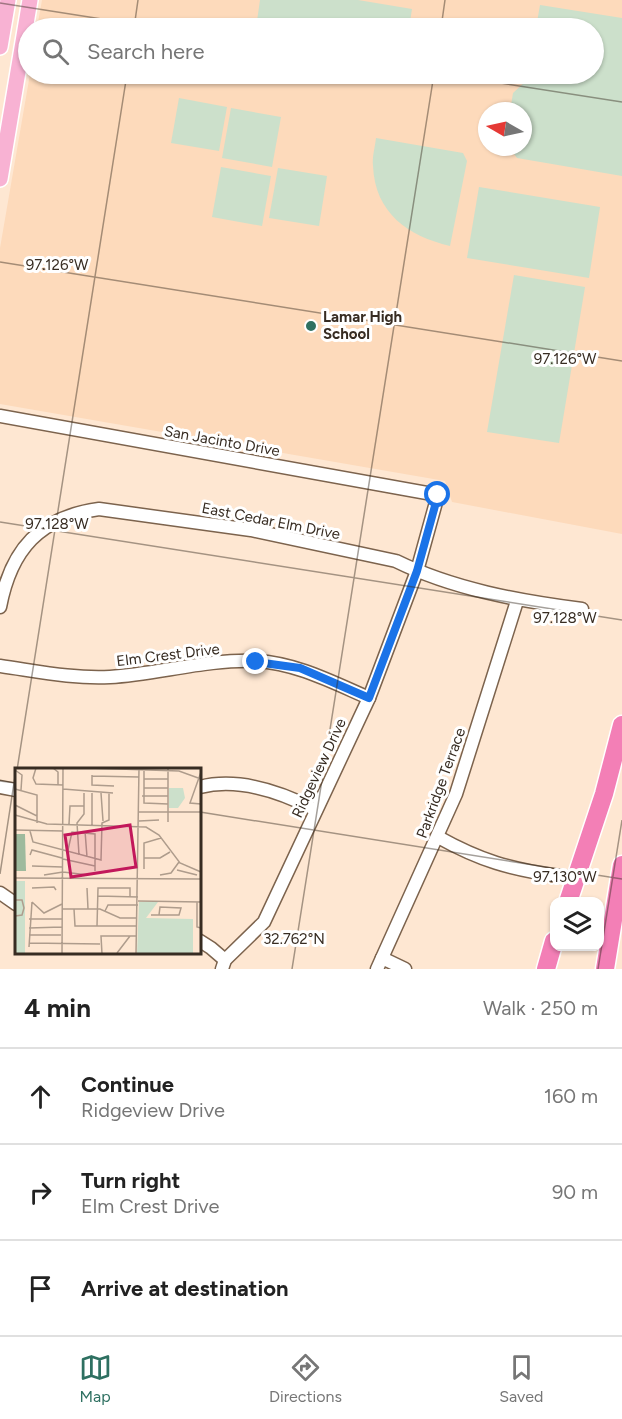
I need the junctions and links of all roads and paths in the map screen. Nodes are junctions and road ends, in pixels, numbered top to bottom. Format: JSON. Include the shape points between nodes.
{"nodes":[{"id":1,"x":8,"y":0,"type":"edge"},
{"id":2,"x":30,"y":0,"type":"edge"},
{"id":3,"x":27,"y":18,"type":"edge"},
{"id":4,"x":0,"y":47,"type":"edge"},
{"id":5,"x":18,"y":72,"type":"edge"},
{"id":6,"x":0,"y":179,"type":"edge"},
{"id":7,"x":0,"y":416,"type":"edge"},
{"id":8,"x":438,"y":495,"type":"joint"},
{"id":9,"x":417,"y":571,"type":"junction"},
{"id":10,"x":517,"y":601,"type":"junction"},
{"id":11,"x":0,"y":607,"type":"edge"},
{"id":12,"x":582,"y":609,"type":"dead end"},
{"id":13,"x":0,"y":666,"type":"edge"},
{"id":14,"x":369,"y":698,"type":"junction"},
{"id":15,"x":622,"y":725,"type":"edge"},
{"id":16,"x":0,"y":787,"type":"edge"},
{"id":17,"x":201,"y":787,"type":"edge"},
{"id":18,"x":15,"y":790,"type":"edge"},
{"id":19,"x":316,"y":810,"type":"junction"},
{"id":20,"x":438,"y":837,"type":"junction"},
{"id":21,"x":622,"y":865,"type":"edge"},
{"id":22,"x":558,"y":876,"type":"dead end"},
{"id":23,"x":0,"y":893,"type":"edge"},
{"id":24,"x":570,"y":897,"type":"edge"},
{"id":25,"x":15,"y":903,"type":"edge"},
{"id":26,"x":201,"y":942,"type":"edge"},
{"id":27,"x":552,"y":951,"type":"edge"},
{"id":28,"x":379,"y":964,"type":"edge"},
{"id":29,"x":224,"y":965,"type":"edge"},
{"id":30,"x":405,"y":969,"type":"edge"},
{"id":31,"x":546,"y":969,"type":"edge"},
{"id":32,"x":605,"y":969,"type":"edge"}],
"edges":[{"from":1,"to":4,"type":"main road"},
{"from":2,"to":3,"type":"main road"},
{"from":5,"to":6,"type":"main road"},
{"from":7,"to":8,"type":"street","name":"San Jacinto Drive"},
{"from":8,"to":9,"type":"street","name":"Ridgeview Drive"},
{"from":9,"to":10,"type":"street","name":"East Cedar Elm Drive"},
{"from":9,"to":11,"type":"street","name":"East Cedar Elm Drive","via":[[396,561],[251,530],[99,509],[45,526],[14,562]]},
{"from":9,"to":14,"type":"street","name":"Ridgeview Drive"},
{"from":10,"to":12,"type":"street","name":"East Cedar Elm Drive"},
{"from":10,"to":20,"type":"street","name":"Parkridge Terrace","via":[[456,794]]},
{"from":13,"to":14,"type":"street","name":"Elm Crest Drive","via":[[72,677],[109,677],[256,662],[300,668]]},
{"from":14,"to":19,"type":"street","name":"Ridgeview Drive"},
{"from":15,"to":24,"type":"highway"},
{"from":16,"to":18,"type":"street"},
{"from":17,"to":19,"type":"street","via":[[216,783],[254,787]]},
{"from":19,"to":29,"type":"street","name":"Ridgeview Drive","via":[[264,922]]},
{"from":20,"to":22,"type":"street","via":[[493,864]]},
{"from":20,"to":28,"type":"street","name":"Parkridge Terrace"},
{"from":21,"to":32,"type":"highway"},
{"from":23,"to":25,"type":"street"},
{"from":26,"to":29,"type":"street","via":[[212,948]]},
{"from":27,"to":31,"type":"highway"},
{"from":28,"to":30,"type":"street"}]}
